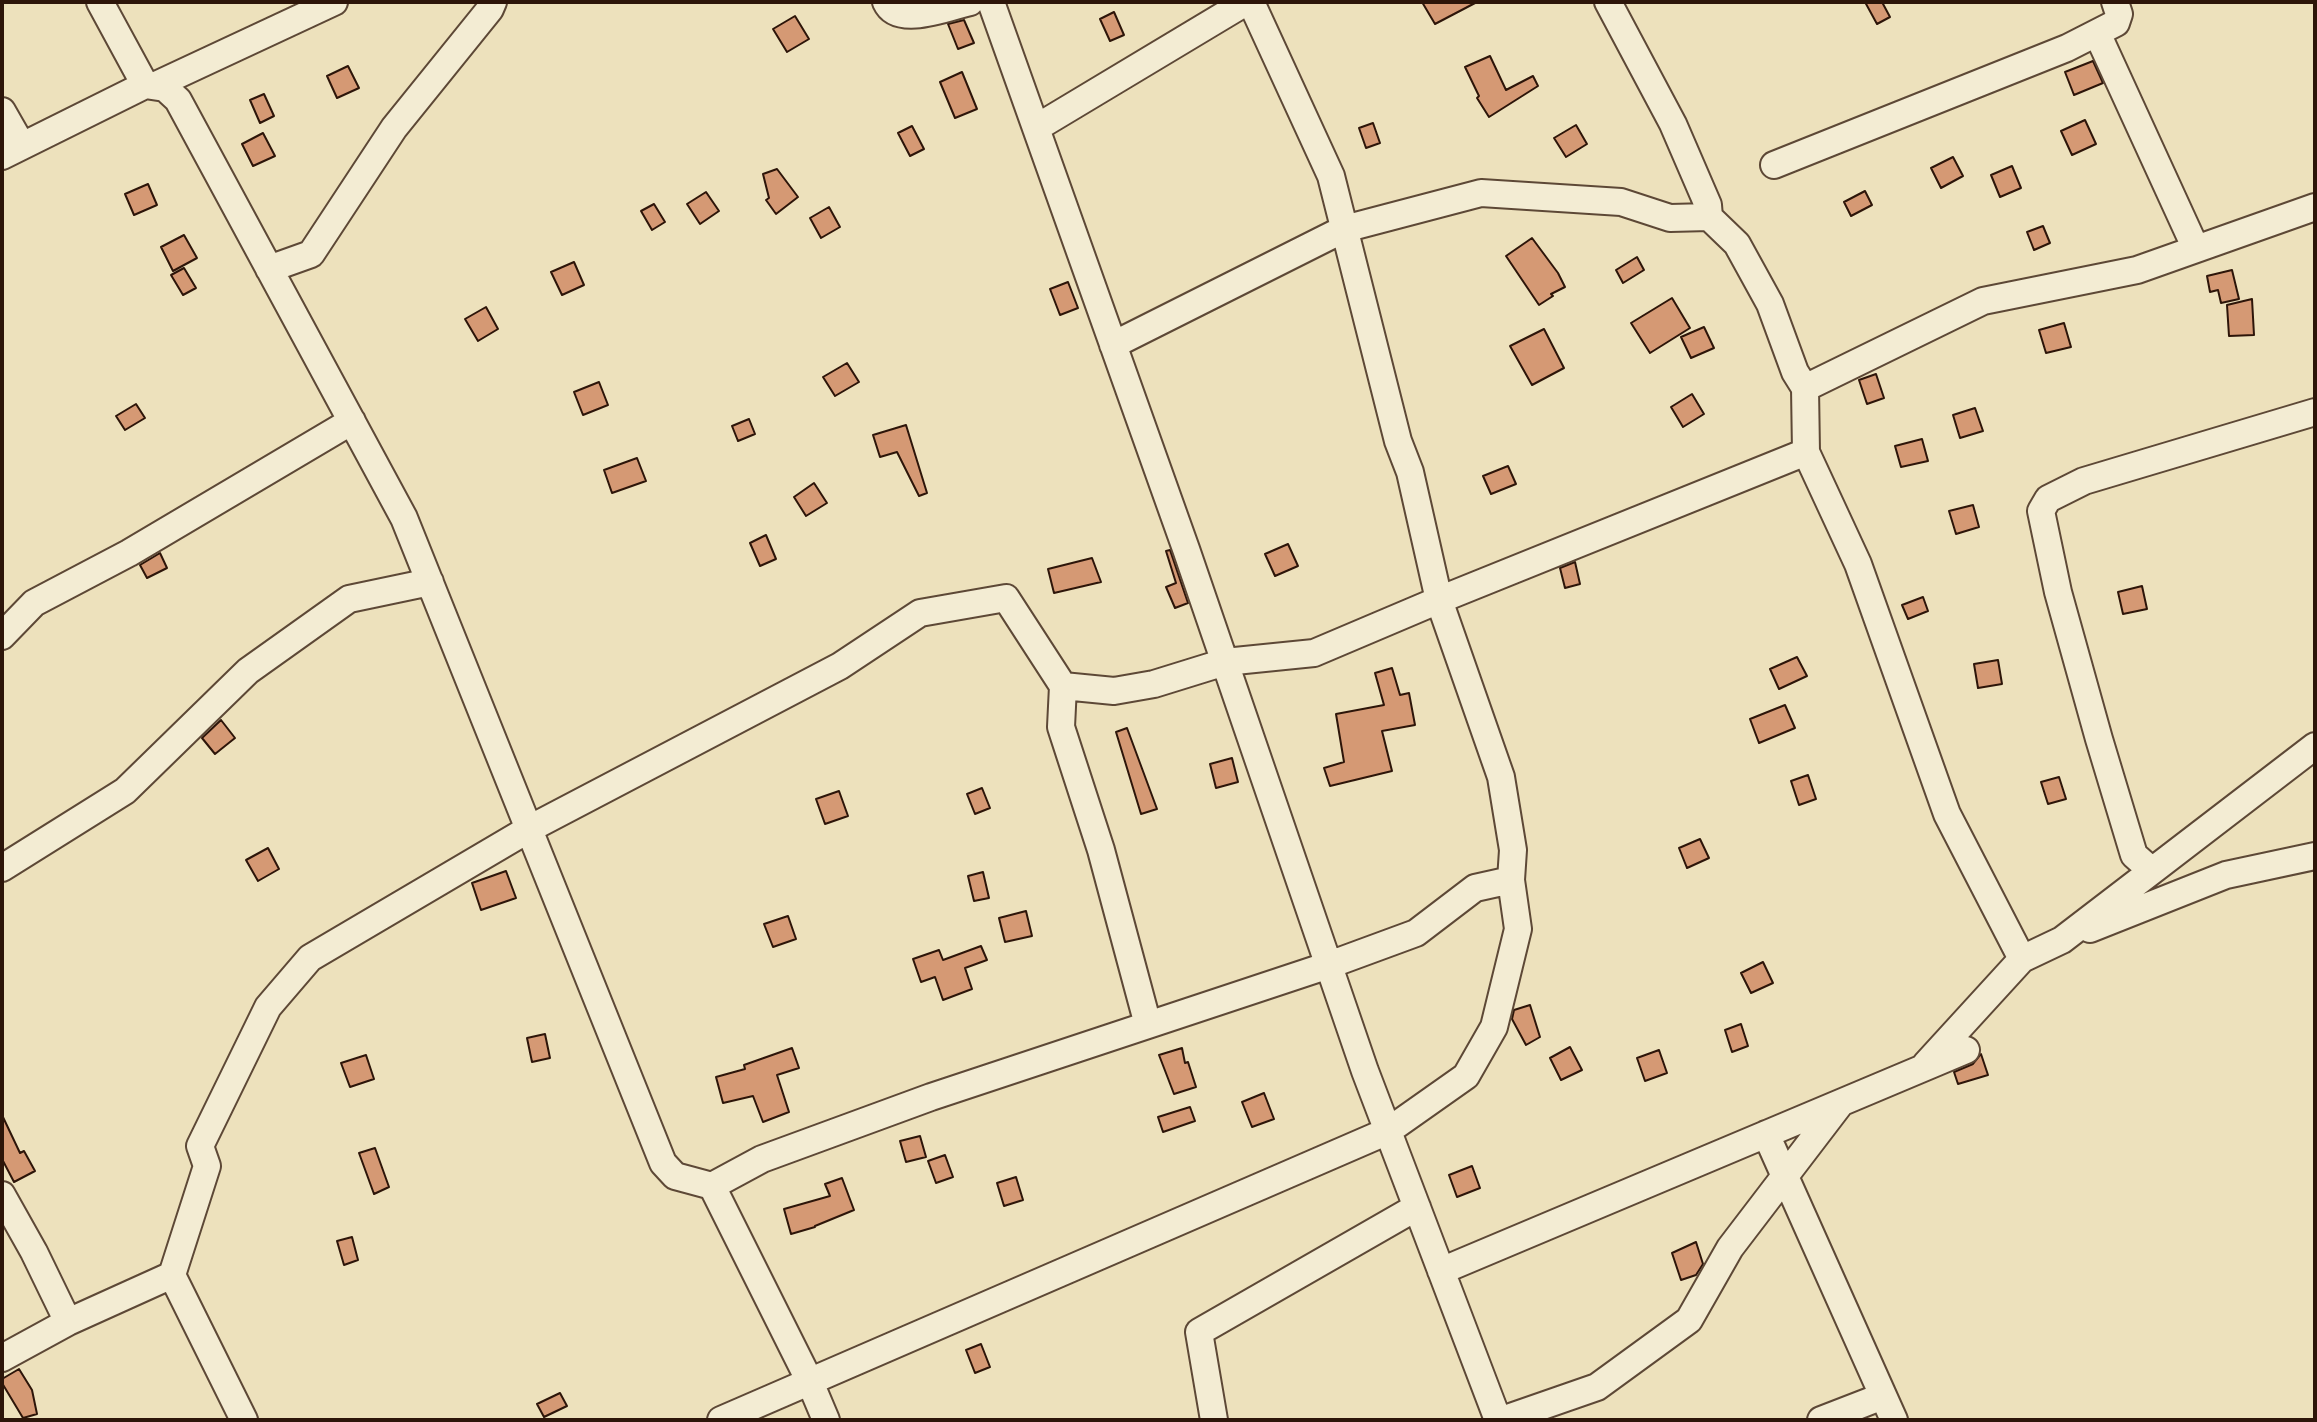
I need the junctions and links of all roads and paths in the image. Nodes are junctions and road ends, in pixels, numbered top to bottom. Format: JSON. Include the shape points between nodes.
{"nodes":[{"id":1,"x":100,"y":2,"type":"edge"},
{"id":2,"x":334,"y":2,"type":"edge"},
{"id":3,"x":493,"y":2,"type":"edge"},
{"id":4,"x":886,"y":2,"type":"edge"},
{"id":5,"x":970,"y":2,"type":"edge"},
{"id":6,"x":991,"y":2,"type":"edge"},
{"id":7,"x":1249,"y":2,"type":"edge"},
{"id":8,"x":1608,"y":2,"type":"edge"},
{"id":9,"x":2115,"y":2,"type":"edge"},
{"id":10,"x":2097,"y":33,"type":"junction"},
{"id":11,"x":151,"y":85,"type":"junction"},
{"id":12,"x":2,"y":111,"type":"edge"},
{"id":13,"x":1036,"y":128,"type":"junction"},
{"id":14,"x":12,"y":151,"type":"edge"},
{"id":15,"x":1773,"y":164,"type":"dead end"},
{"id":16,"x":2315,"y":207,"type":"edge"},
{"id":17,"x":1709,"y":217,"type":"junction"},
{"id":18,"x":1344,"y":229,"type":"junction"},
{"id":19,"x":2196,"y":249,"type":"junction"},
{"id":20,"x":269,"y":269,"type":"junction"},
{"id":21,"x":1113,"y":345,"type":"junction"},
{"id":22,"x":1805,"y":388,"type":"junction"},
{"id":23,"x":2315,"y":412,"type":"edge"},
{"id":24,"x":352,"y":421,"type":"junction"},
{"id":25,"x":1806,"y":452,"type":"junction"},
{"id":26,"x":430,"y":582,"type":"junction"},
{"id":27,"x":1439,"y":600,"type":"junction"},
{"id":28,"x":2,"y":636,"type":"edge"},
{"id":29,"x":1224,"y":662,"type":"junction"},
{"id":30,"x":1063,"y":686,"type":"junction"},
{"id":31,"x":2315,"y":746,"type":"edge"},
{"id":32,"x":529,"y":830,"type":"junction"},
{"id":33,"x":2315,"y":856,"type":"edge"},
{"id":34,"x":2,"y":867,"type":"edge"},
{"id":35,"x":2151,"y":870,"type":"junction"},
{"id":36,"x":1511,"y":880,"type":"junction"},
{"id":37,"x":2062,"y":940,"type":"junction"},
{"id":38,"x":2022,"y":959,"type":"junction"},
{"id":39,"x":1329,"y":965,"type":"junction"},
{"id":40,"x":1148,"y":1025,"type":"junction"},
{"id":41,"x":1966,"y":1050,"type":"dead end"},
{"id":42,"x":1920,"y":1070,"type":"junction"},
{"id":43,"x":1841,"y":1103,"type":"junction"},
{"id":44,"x":1388,"y":1131,"type":"junction"},
{"id":45,"x":1766,"y":1134,"type":"junction"},
{"id":46,"x":1785,"y":1176,"type":"junction"},
{"id":47,"x":712,"y":1186,"type":"junction"},
{"id":48,"x":2,"y":1195,"type":"edge"},
{"id":49,"x":1417,"y":1207,"type":"junction"},
{"id":50,"x":1441,"y":1271,"type":"junction"},
{"id":51,"x":172,"y":1275,"type":"junction"},
{"id":52,"x":68,"y":1322,"type":"junction"},
{"id":53,"x":2,"y":1358,"type":"edge"},
{"id":54,"x":810,"y":1382,"type":"junction"},
{"id":55,"x":1883,"y":1396,"type":"junction"},
{"id":56,"x":244,"y":1420,"type":"edge"},
{"id":57,"x":722,"y":1420,"type":"edge"},
{"id":58,"x":826,"y":1420,"type":"edge"},
{"id":59,"x":1213,"y":1420,"type":"edge"},
{"id":60,"x":1500,"y":1420,"type":"edge"},
{"id":61,"x":1821,"y":1420,"type":"edge"},
{"id":62,"x":1894,"y":1420,"type":"edge"}],
"edges":[{"from":1,"to":11,"type":"street"},
{"from":2,"to":11,"type":"street"},
{"from":3,"to":20,"type":"street","via":[[394,128],[311,254]]},
{"from":4,"to":5,"type":"street","via":[[899,15]]},
{"from":6,"to":13,"type":"street"},
{"from":7,"to":13,"type":"street"},
{"from":7,"to":18,"type":"street","via":[[1331,176]]},
{"from":8,"to":17,"type":"street","via":[[1673,124]]},
{"from":9,"to":10,"type":"street","via":[[2116,23]]},
{"from":10,"to":15,"type":"street"},
{"from":10,"to":19,"type":"street"},
{"from":11,"to":14,"type":"street"},
{"from":11,"to":20,"type":"street","via":[[165,88],[178,100]]},
{"from":12,"to":14,"type":"street"},
{"from":13,"to":21,"type":"street"},
{"from":16,"to":19,"type":"street"},
{"from":17,"to":18,"type":"street","via":[[1670,218],[1621,202],[1481,194]]},
{"from":17,"to":22,"type":"street","via":[[1737,244],[1770,304]]},
{"from":18,"to":21,"type":"street"},
{"from":18,"to":27,"type":"street","via":[[1410,472]]},
{"from":19,"to":22,"type":"street","via":[[2137,270],[1983,301]]},
{"from":20,"to":24,"type":"street"},
{"from":21,"to":29,"type":"street"},
{"from":22,"to":25,"type":"street"},
{"from":23,"to":35,"type":"street","via":[[2084,481],[2048,499],[2041,511],[2118,804],[2134,855]]},
{"from":24,"to":26,"type":"street","via":[[404,518]]},
{"from":24,"to":28,"type":"street","via":[[129,553],[34,603]]},
{"from":25,"to":27,"type":"street"},
{"from":25,"to":38,"type":"street","via":[[1858,564],[1947,814]]},
{"from":26,"to":32,"type":"street"},
{"from":26,"to":34,"type":"street","via":[[349,599],[248,671],[125,790]]},
{"from":27,"to":29,"type":"street","via":[[1314,653]]},
{"from":27,"to":36,"type":"street","via":[[1501,777],[1513,850]]},
{"from":29,"to":30,"type":"street","via":[[1114,691]]},
{"from":29,"to":39,"type":"street"},
{"from":30,"to":32,"type":"street","via":[[1006,598],[920,613],[840,666]]},
{"from":30,"to":40,"type":"street","via":[[1061,727],[1101,850]]},
{"from":31,"to":35,"type":"street"},
{"from":32,"to":47,"type":"street","via":[[663,1163],[675,1177]]},
{"from":32,"to":51,"type":"street","via":[[310,958],[268,1007],[200,1146],[206,1166]]},
{"from":33,"to":37,"type":"street","via":[[2226,875]]},
{"from":35,"to":37,"type":"street"},
{"from":36,"to":39,"type":"street","via":[[1475,888],[1416,933]]},
{"from":36,"to":44,"type":"street","via":[[1518,929],[1494,1027],[1465,1076]]},
{"from":37,"to":38,"type":"street"},
{"from":38,"to":42,"type":"street"},
{"from":39,"to":40,"type":"street"},
{"from":39,"to":44,"type":"street"},
{"from":40,"to":47,"type":"street","via":[[762,1159]]},
{"from":41,"to":42,"type":"street"},
{"from":42,"to":43,"type":"street"},
{"from":43,"to":45,"type":"street"},
{"from":43,"to":46,"type":"street"},
{"from":44,"to":49,"type":"street"},
{"from":44,"to":54,"type":"street"},
{"from":45,"to":46,"type":"street"},
{"from":45,"to":50,"type":"street"},
{"from":46,"to":55,"type":"street"},
{"from":46,"to":60,"type":"street","via":[[1730,1248],[1689,1320],[1597,1387]]},
{"from":47,"to":54,"type":"street"},
{"from":48,"to":52,"type":"street"},
{"from":49,"to":50,"type":"street"},
{"from":49,"to":59,"type":"street","via":[[1199,1332]]},
{"from":50,"to":60,"type":"street"},
{"from":51,"to":52,"type":"street"},
{"from":51,"to":56,"type":"street"},
{"from":52,"to":53,"type":"street"},
{"from":54,"to":57,"type":"street"},
{"from":54,"to":58,"type":"street"},
{"from":55,"to":61,"type":"street"},
{"from":55,"to":62,"type":"street"}]}
